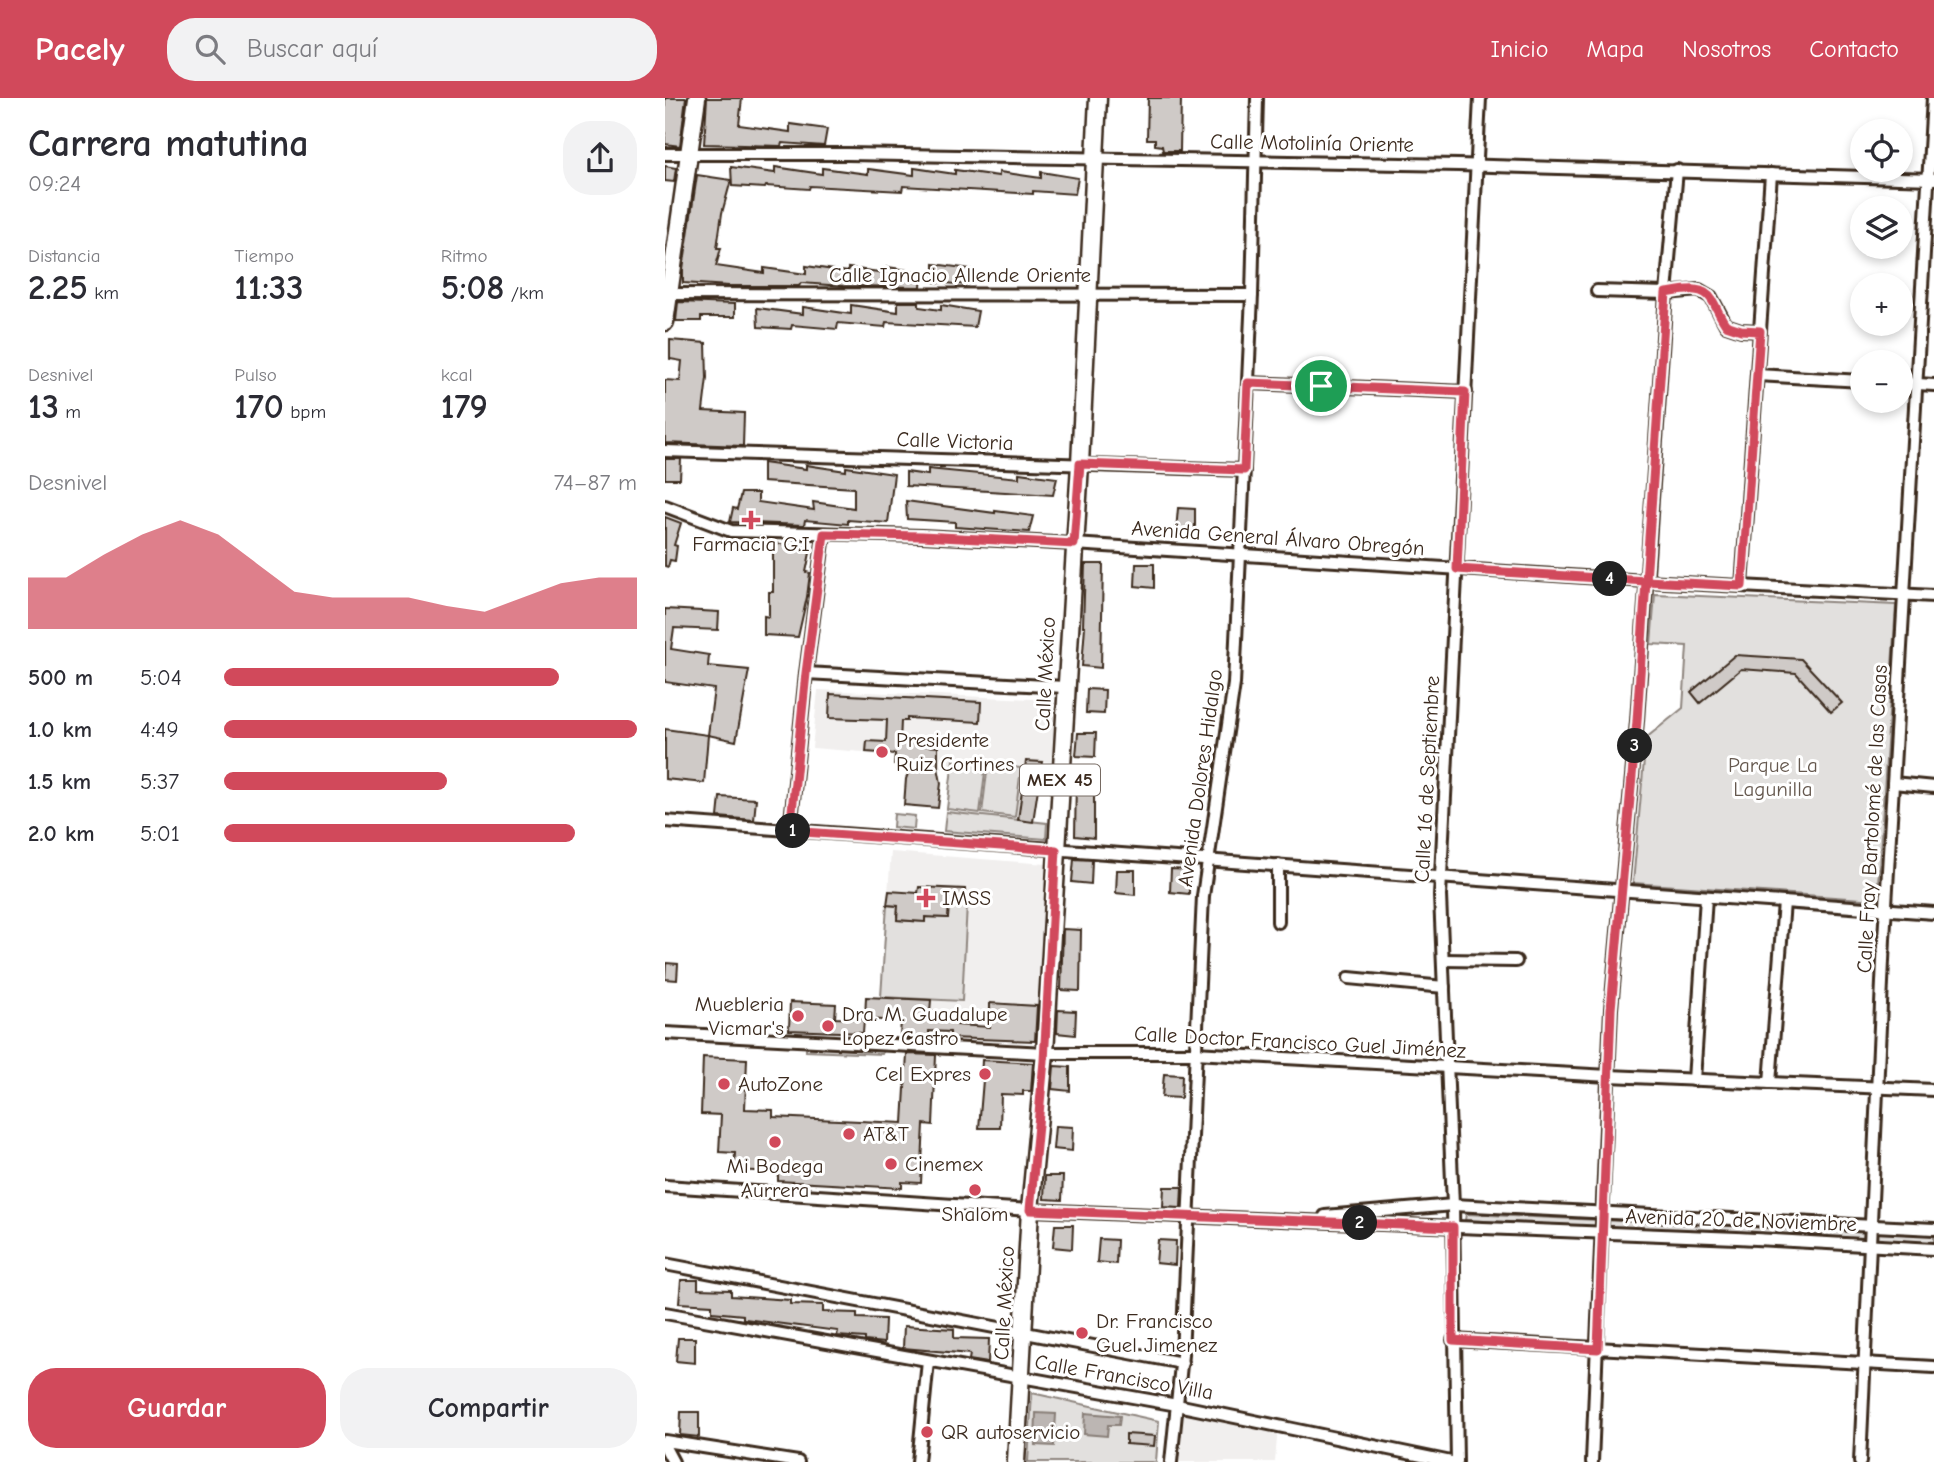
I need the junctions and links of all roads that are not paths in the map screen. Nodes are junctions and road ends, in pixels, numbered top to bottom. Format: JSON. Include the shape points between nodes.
{"nodes":[{"id":1,"x":697,"y":98,"type":"edge"},
{"id":2,"x":1098,"y":98,"type":"edge"},
{"id":3,"x":1257,"y":98,"type":"edge"},
{"id":4,"x":1481,"y":98,"type":"edge"},
{"id":5,"x":1933,"y":98,"type":"edge"},
{"id":6,"x":665,"y":154,"type":"edge"},
{"id":7,"x":688,"y":155,"type":"junction"},
{"id":8,"x":1095,"y":158,"type":"junction"},
{"id":9,"x":1254,"y":161,"type":"junction"},
{"id":10,"x":1477,"y":165,"type":"junction"},
{"id":11,"x":1677,"y":170,"type":"junction"},
{"id":12,"x":1772,"y":174,"type":"junction"},
{"id":13,"x":1932,"y":179,"type":"edge"},
{"id":14,"x":1597,"y":292,"type":"dead end"},
{"id":15,"x":1666,"y":293,"type":"junction"},
{"id":16,"x":667,"y":294,"type":"edge"},
{"id":17,"x":1089,"y":295,"type":"junction"},
{"id":18,"x":1252,"y":295,"type":"junction"},
{"id":19,"x":665,"y":321,"type":"edge"},
{"id":20,"x":1760,"y":331,"type":"junction"},
{"id":21,"x":1758,"y":375,"type":"junction"},
{"id":22,"x":1850,"y":380,"type":"edge"},
{"id":23,"x":1248,"y":383,"type":"junction"},
{"id":24,"x":1913,"y":384,"type":"edge"},
{"id":25,"x":1917,"y":384,"type":"junction"},
{"id":26,"x":1934,"y":385,"type":"edge"},
{"id":27,"x":1465,"y":392,"type":"junction"},
{"id":28,"x":665,"y":451,"type":"edge"},
{"id":29,"x":1080,"y":464,"type":"junction"},
{"id":30,"x":1244,"y":470,"type":"junction"},
{"id":31,"x":665,"y":506,"type":"edge"},
{"id":32,"x":824,"y":534,"type":"junction"},
{"id":33,"x":1074,"y":544,"type":"junction"},
{"id":34,"x":1241,"y":556,"type":"junction"},
{"id":35,"x":1457,"y":569,"type":"junction"},
{"id":36,"x":1646,"y":581,"type":"junction"},
{"id":37,"x":1742,"y":586,"type":"junction"},
{"id":38,"x":1906,"y":594,"type":"junction"},
{"id":39,"x":1934,"y":596,"type":"edge"},
{"id":40,"x":806,"y":673,"type":"junction"},
{"id":41,"x":1065,"y":687,"type":"junction"},
{"id":42,"x":1893,"y":783,"type":"junction"},
{"id":43,"x":1934,"y":787,"type":"edge"},
{"id":44,"x":665,"y":821,"type":"edge"},
{"id":45,"x":790,"y":831,"type":"junction"},
{"id":46,"x":1056,"y":850,"type":"junction"},
{"id":47,"x":1208,"y":860,"type":"junction"},
{"id":48,"x":1278,"y":865,"type":"junction"},
{"id":49,"x":1440,"y":877,"type":"junction"},
{"id":50,"x":1622,"y":891,"type":"junction"},
{"id":51,"x":1706,"y":897,"type":"junction"},
{"id":52,"x":1784,"y":902,"type":"junction"},
{"id":53,"x":1886,"y":910,"type":"junction"},
{"id":54,"x":1934,"y":913,"type":"edge"},
{"id":55,"x":1278,"y":922,"type":"dead end"},
{"id":56,"x":1443,"y":960,"type":"junction"},
{"id":57,"x":1516,"y":961,"type":"dead end"},
{"id":58,"x":1349,"y":978,"type":"dead end"},
{"id":59,"x":1444,"y":987,"type":"junction"},
{"id":60,"x":665,"y":1033,"type":"edge"},
{"id":61,"x":1045,"y":1053,"type":"junction"},
{"id":62,"x":1195,"y":1054,"type":"junction"},
{"id":63,"x":1447,"y":1068,"type":"junction"},
{"id":64,"x":1609,"y":1076,"type":"junction"},
{"id":65,"x":1694,"y":1080,"type":"junction"},
{"id":66,"x":1770,"y":1083,"type":"junction"},
{"id":67,"x":1878,"y":1088,"type":"junction"},
{"id":68,"x":1934,"y":1090,"type":"edge"},
{"id":69,"x":665,"y":1186,"type":"edge"},
{"id":70,"x":1453,"y":1205,"type":"junction"},
{"id":71,"x":1030,"y":1210,"type":"junction"},
{"id":72,"x":1603,"y":1212,"type":"junction"},
{"id":73,"x":1189,"y":1217,"type":"junction"},
{"id":74,"x":1737,"y":1219,"type":"junction"},
{"id":75,"x":1279,"y":1220,"type":"junction"},
{"id":76,"x":1871,"y":1225,"type":"junction"},
{"id":77,"x":1453,"y":1227,"type":"junction"},
{"id":78,"x":1934,"y":1229,"type":"edge"},
{"id":79,"x":1603,"y":1233,"type":"junction"},
{"id":80,"x":1737,"y":1238,"type":"junction"},
{"id":81,"x":1870,"y":1244,"type":"junction"},
{"id":82,"x":1934,"y":1249,"type":"edge"},
{"id":83,"x":665,"y":1264,"type":"edge"},
{"id":84,"x":665,"y":1314,"type":"edge"},
{"id":85,"x":1023,"y":1333,"type":"junction"},
{"id":86,"x":1453,"y":1340,"type":"junction"},
{"id":87,"x":1598,"y":1349,"type":"junction"},
{"id":88,"x":928,"y":1361,"type":"junction"},
{"id":89,"x":1182,"y":1363,"type":"junction"},
{"id":90,"x":1865,"y":1364,"type":"junction"},
{"id":91,"x":1934,"y":1367,"type":"edge"},
{"id":92,"x":1020,"y":1378,"type":"junction"},
{"id":93,"x":1177,"y":1405,"type":"junction"},
{"id":94,"x":665,"y":1441,"type":"edge"},
{"id":95,"x":665,"y":1447,"type":"edge"},
{"id":96,"x":673,"y":1462,"type":"edge"},
{"id":97,"x":798,"y":1462,"type":"edge"},
{"id":98,"x":918,"y":1462,"type":"edge"},
{"id":99,"x":1016,"y":1462,"type":"edge"},
{"id":100,"x":1171,"y":1462,"type":"edge"},
{"id":101,"x":1451,"y":1462,"type":"edge"},
{"id":102,"x":1457,"y":1462,"type":"edge"},
{"id":103,"x":1592,"y":1462,"type":"edge"},
{"id":104,"x":1860,"y":1462,"type":"edge"}],
"edges":[{"from":1,"to":7,"type":"main road"},
{"from":2,"to":8,"type":"main road","name":"Calle México","number":"MEX 45"},
{"from":3,"to":9,"type":"street","name":"Avenida Dolores Hidalgo"},
{"from":4,"to":10,"type":"street","name":"Calle 16 de Septiembre"},
{"from":5,"to":13,"type":"street","name":"Calle Fray Bartolomé de las Casas"},
{"from":6,"to":7,"type":"street","name":"Calle Motolinía Oriente"},
{"from":7,"to":8,"type":"street","name":"Calle Motolinía Oriente"},
{"from":7,"to":16,"type":"main road"},
{"from":8,"to":9,"type":"street","name":"Calle Motolinía Oriente"},
{"from":8,"to":17,"type":"main road","name":"Calle México","number":"MEX 45"},
{"from":9,"to":10,"type":"street","name":"Calle Motolinía Oriente"},
{"from":9,"to":18,"type":"street","name":"Avenida Dolores Hidalgo"},
{"from":10,"to":11,"type":"street","name":"Calle Motolinía Oriente"},
{"from":10,"to":27,"type":"street","name":"Calle 16 de Septiembre"},
{"from":11,"to":12,"type":"street","name":"Calle Motolinía Oriente"},
{"from":11,"to":15,"type":"street"},
{"from":12,"to":13,"type":"street","name":"Calle Motolinía Oriente"},
{"from":12,"to":20,"type":"street"},
{"from":13,"to":25,"type":"street","name":"Calle Fray Bartolomé de las Casas"},
{"from":14,"to":15,"type":"street"},
{"from":15,"to":20,"type":"street","via":[[1703,291],[1726,325]]},
{"from":15,"to":36,"type":"street"},
{"from":16,"to":17,"type":"street","name":"Calle Ignacio Allende Oriente"},
{"from":16,"to":19,"type":"main road"},
{"from":17,"to":18,"type":"street","name":"Calle Ignacio Allende Oriente"},
{"from":17,"to":29,"type":"main road","name":"Calle México","number":"MEX 45"},
{"from":18,"to":23,"type":"street","name":"Avenida Dolores Hidalgo"},
{"from":20,"to":21,"type":"street"},
{"from":21,"to":22,"type":"street"},
{"from":21,"to":37,"type":"street"},
{"from":23,"to":27,"type":"street"},
{"from":23,"to":30,"type":"street","name":"Avenida Dolores Hidalgo"},
{"from":24,"to":25,"type":"street"},
{"from":25,"to":26,"type":"street"},
{"from":25,"to":38,"type":"street","name":"Calle Fray Bartolomé de las Casas"},
{"from":27,"to":35,"type":"street","name":"Calle 16 de Septiembre"},
{"from":28,"to":29,"type":"street","name":"Calle Victoria"},
{"from":29,"to":30,"type":"street","name":"Calle Victoria"},
{"from":29,"to":33,"type":"main road","name":"Calle México","number":"MEX 45"},
{"from":30,"to":34,"type":"street","name":"Avenida Dolores Hidalgo"},
{"from":31,"to":32,"type":"street","name":"Avenida General Álvaro Obregón","via":[[731,531]]},
{"from":32,"to":33,"type":"street","name":"Avenida General Álvaro Obregón"},
{"from":32,"to":40,"type":"street"},
{"from":33,"to":34,"type":"street","name":"Avenida General Álvaro Obregón"},
{"from":33,"to":41,"type":"main road","name":"Calle México","number":"MEX 45"},
{"from":34,"to":35,"type":"street","name":"Avenida General Álvaro Obregón"},
{"from":34,"to":47,"type":"street","name":"Avenida Dolores Hidalgo","via":[[1234,684]]},
{"from":35,"to":36,"type":"street","name":"Avenida General Álvaro Obregón"},
{"from":35,"to":49,"type":"street","name":"Calle 16 de Septiembre"},
{"from":36,"to":37,"type":"street","name":"Avenida General Álvaro Obregón"},
{"from":36,"to":50,"type":"street"},
{"from":37,"to":38,"type":"street","name":"Avenida General Álvaro Obregón"},
{"from":38,"to":39,"type":"street","name":"Avenida General Álvaro Obregón"},
{"from":38,"to":42,"type":"street","name":"Calle Fray Bartolomé de las Casas"},
{"from":40,"to":41,"type":"street"},
{"from":40,"to":45,"type":"street"},
{"from":41,"to":46,"type":"main road","name":"Calle México","number":"MEX 45"},
{"from":42,"to":43,"type":"street"},
{"from":42,"to":53,"type":"street","name":"Calle Fray Bartolomé de las Casas"},
{"from":44,"to":45,"type":"street"},
{"from":45,"to":46,"type":"street"},
{"from":46,"to":47,"type":"street"},
{"from":46,"to":61,"type":"main road","name":"Calle México","number":"MEX 45"},
{"from":47,"to":48,"type":"street"},
{"from":47,"to":62,"type":"street","name":"Avenida Dolores Hidalgo","via":[[1200,925]]},
{"from":48,"to":49,"type":"street"},
{"from":48,"to":55,"type":"street"},
{"from":49,"to":50,"type":"street"},
{"from":49,"to":56,"type":"street","name":"Calle 16 de Septiembre"},
{"from":50,"to":51,"type":"street"},
{"from":50,"to":64,"type":"street"},
{"from":51,"to":52,"type":"street"},
{"from":51,"to":65,"type":"street"},
{"from":52,"to":53,"type":"street"},
{"from":52,"to":66,"type":"street"},
{"from":53,"to":54,"type":"street"},
{"from":53,"to":67,"type":"street","name":"Calle Fray Bartolomé de las Casas"},
{"from":56,"to":57,"type":"street"},
{"from":56,"to":59,"type":"street","name":"Calle 16 de Septiembre"},
{"from":58,"to":59,"type":"street"},
{"from":59,"to":63,"type":"street","name":"Calle 16 de Septiembre"},
{"from":60,"to":61,"type":"street","name":"Calle Doctor Francisco Guel Jiménez"},
{"from":61,"to":62,"type":"street","name":"Calle Doctor Francisco Guel Jiménez"},
{"from":61,"to":71,"type":"main road","name":"Calle México","number":"MEX 45"},
{"from":62,"to":63,"type":"street","name":"Calle Doctor Francisco Guel Jiménez"},
{"from":62,"to":73,"type":"street","name":"Avenida Dolores Hidalgo"},
{"from":63,"to":64,"type":"street","name":"Calle Doctor Francisco Guel Jiménez"},
{"from":63,"to":70,"type":"street","name":"Calle 16 de Septiembre"},
{"from":64,"to":65,"type":"street","name":"Calle Doctor Francisco Guel Jiménez"},
{"from":64,"to":72,"type":"street"},
{"from":65,"to":66,"type":"street","name":"Calle Doctor Francisco Guel Jiménez"},
{"from":66,"to":67,"type":"street","name":"Calle Doctor Francisco Guel Jiménez"},
{"from":67,"to":68,"type":"street","name":"Calle Doctor Francisco Guel Jiménez"},
{"from":67,"to":76,"type":"street","name":"Calle Fray Bartolomé de las Casas"},
{"from":69,"to":71,"type":"street"},
{"from":70,"to":72,"type":"street","name":"Avenida 20 de Noviembre"},
{"from":70,"to":75,"type":"street","name":"Avenida 20 de Noviembre"},
{"from":70,"to":77,"type":"street","name":"Calle 16 de Septiembre"},
{"from":71,"to":73,"type":"street"},
{"from":71,"to":85,"type":"main road","name":"Calle México","number":"MEX 45"},
{"from":72,"to":74,"type":"street","name":"Avenida 20 de Noviembre"},
{"from":72,"to":79,"type":"street"},
{"from":73,"to":75,"type":"street"},
{"from":73,"to":89,"type":"street","name":"Avenida Dolores Hidalgo"},
{"from":74,"to":76,"type":"street","name":"Avenida 20 de Noviembre"},
{"from":74,"to":80,"type":"street"},
{"from":75,"to":77,"type":"street","name":"Avenida 20 de Noviembre"},
{"from":76,"to":78,"type":"street","name":"Avenida 20 de Noviembre"},
{"from":76,"to":81,"type":"street","name":"Calle Fray Bartolomé de las Casas"},
{"from":77,"to":79,"type":"street","name":"Avenida 20 de Noviembre"},
{"from":77,"to":86,"type":"street","name":"Calle 16 de Septiembre"},
{"from":79,"to":80,"type":"street","name":"Avenida 20 de Noviembre"},
{"from":79,"to":87,"type":"street"},
{"from":80,"to":81,"type":"street","name":"Avenida 20 de Noviembre"},
{"from":81,"to":82,"type":"street","name":"Avenida 20 de Noviembre"},
{"from":81,"to":90,"type":"street","name":"Calle Fray Bartolomé de las Casas"},
{"from":83,"to":85,"type":"street"},
{"from":84,"to":88,"type":"street","name":"Calle Francisco Villa"},
{"from":85,"to":89,"type":"street"},
{"from":85,"to":92,"type":"main road","name":"Calle México","number":"MEX 45"},
{"from":86,"to":87,"type":"street"},
{"from":86,"to":102,"type":"street","name":"Calle 16 de Septiembre"},
{"from":87,"to":90,"type":"street"},
{"from":87,"to":103,"type":"street"},
{"from":88,"to":92,"type":"street","name":"Calle Francisco Villa"},
{"from":88,"to":98,"type":"street"},
{"from":89,"to":93,"type":"street","name":"Avenida Dolores Hidalgo"},
{"from":90,"to":91,"type":"street"},
{"from":90,"to":104,"type":"street","name":"Calle Fray Bartolomé de las Casas"},
{"from":92,"to":93,"type":"street","name":"Calle Francisco Villa"},
{"from":92,"to":99,"type":"main road","name":"Calle México","number":"MEX 45"},
{"from":93,"to":100,"type":"street","name":"Avenida Dolores Hidalgo"},
{"from":93,"to":101,"type":"street","name":"Calle Francisco Villa"},
{"from":94,"to":97,"type":"street"},
{"from":95,"to":96,"type":"street"}]}
